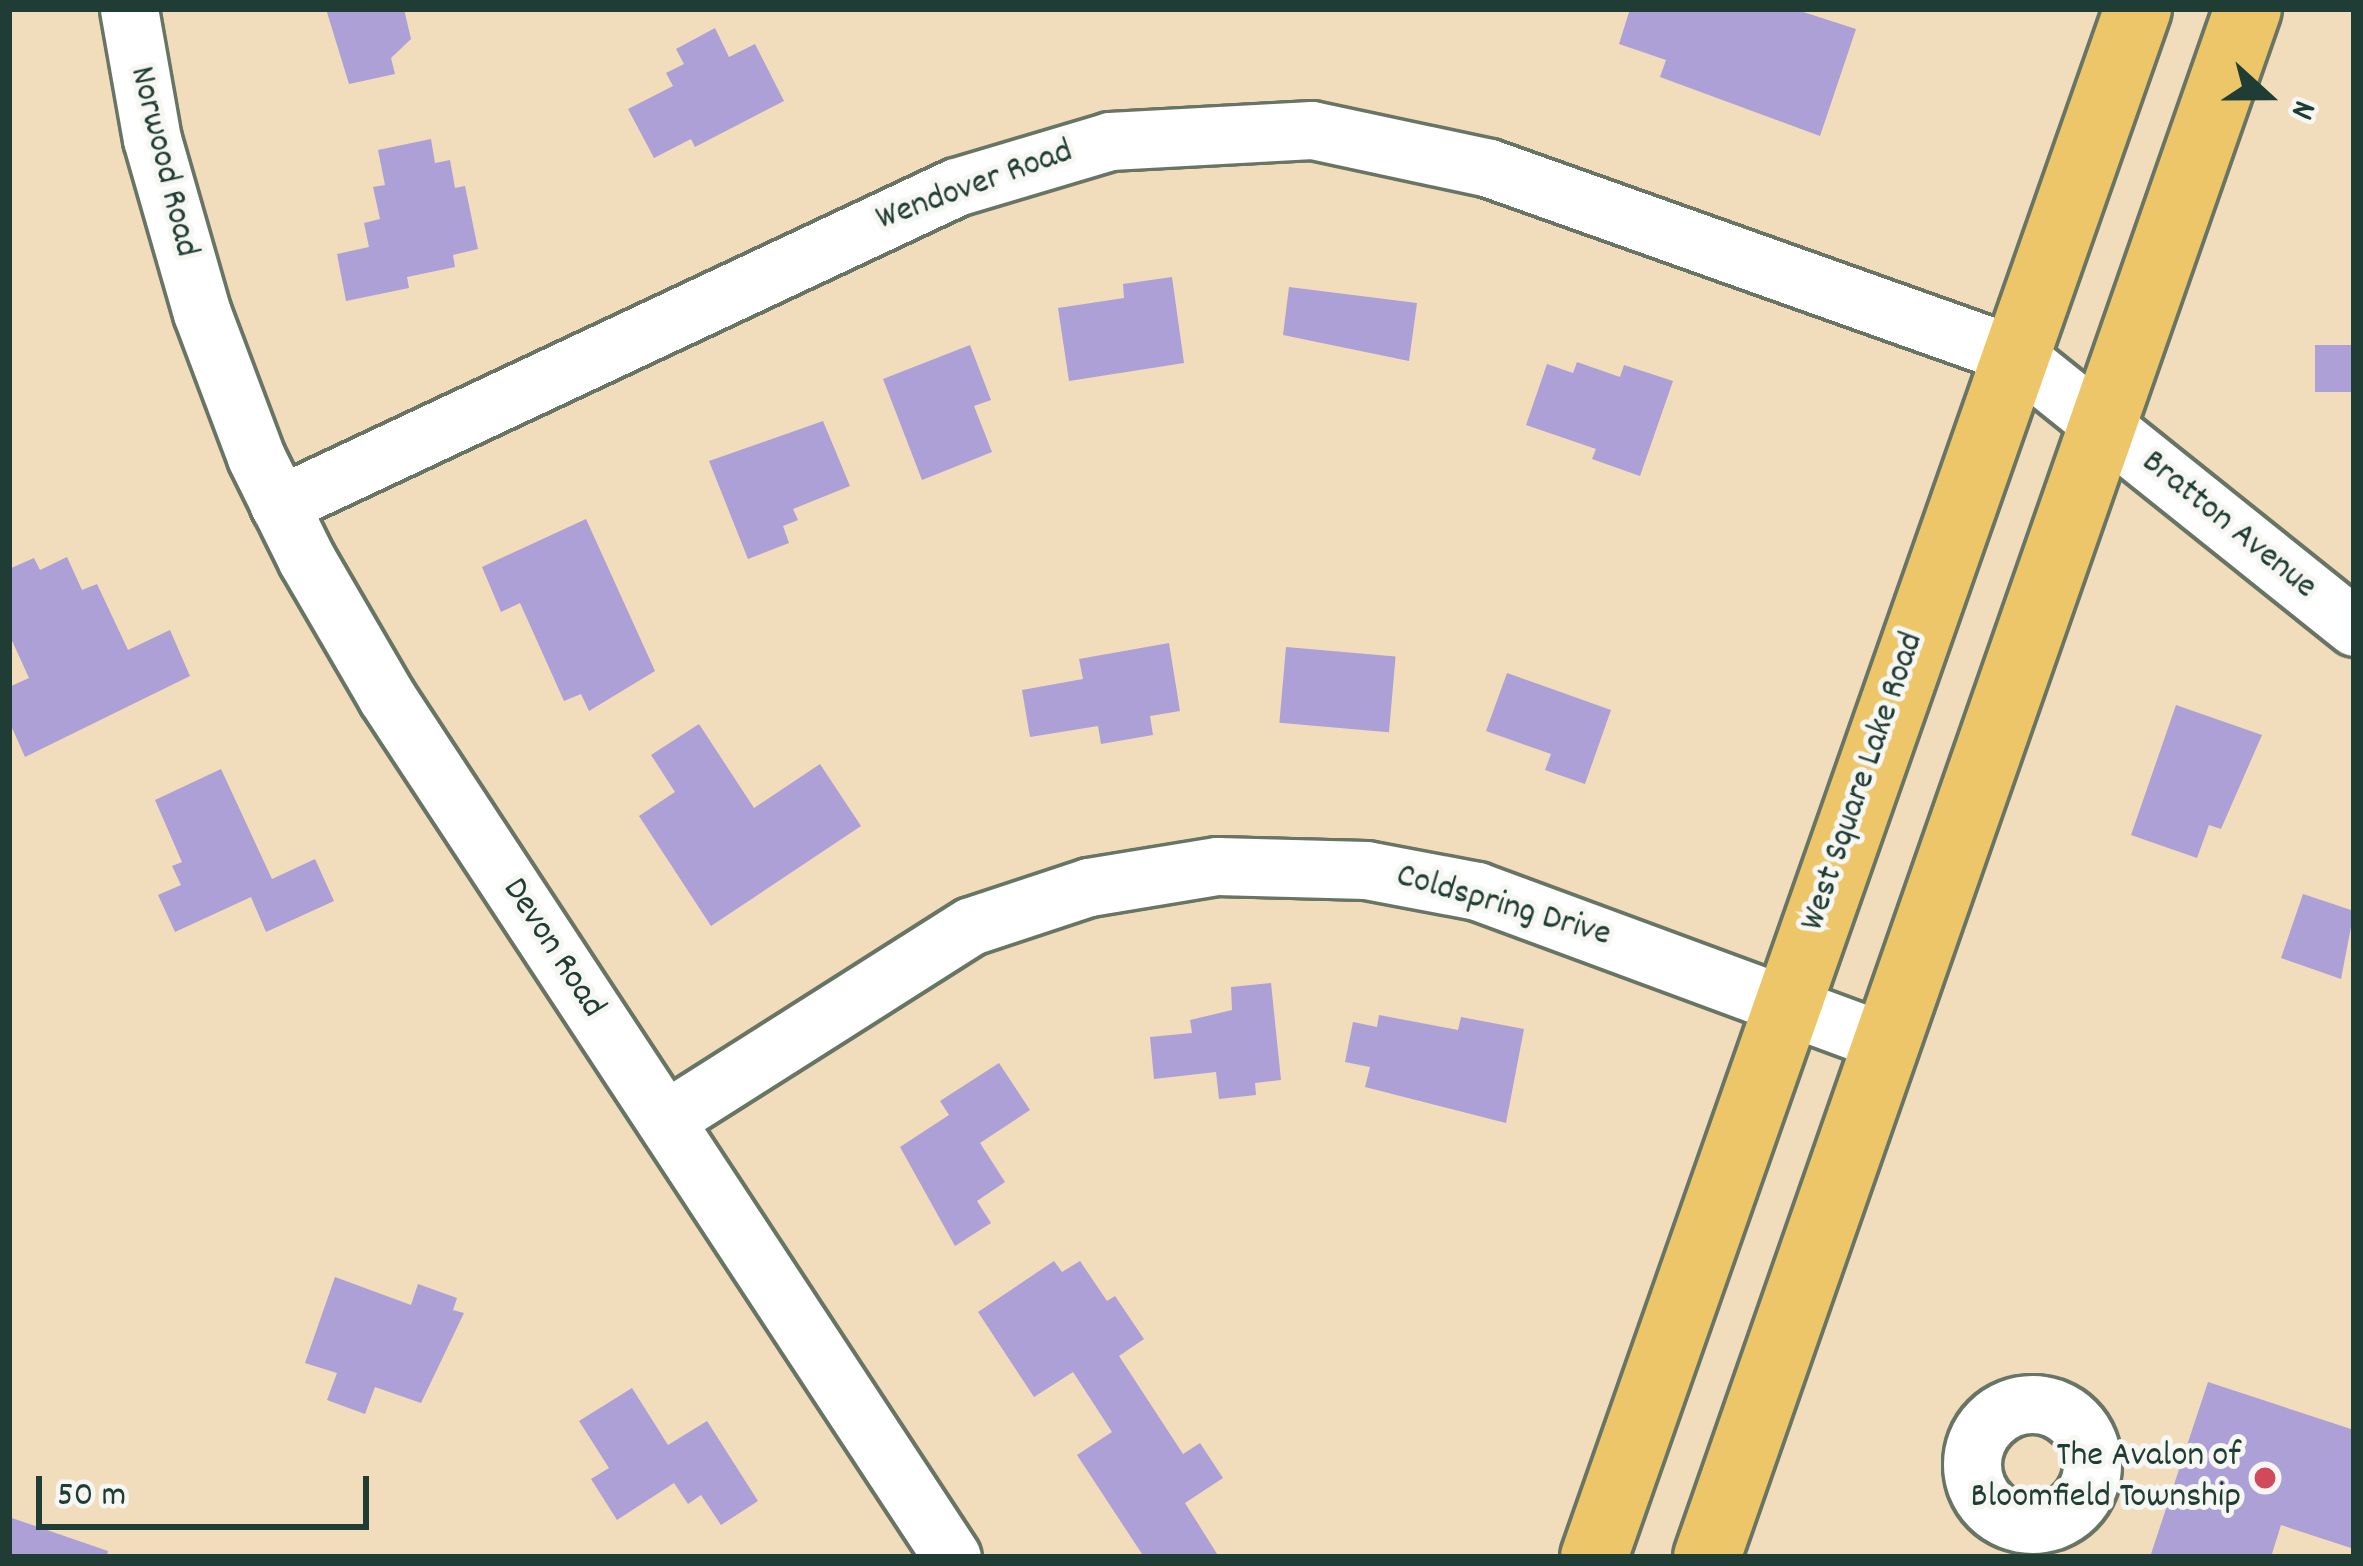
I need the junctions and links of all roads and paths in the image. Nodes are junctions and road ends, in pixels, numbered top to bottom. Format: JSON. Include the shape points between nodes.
{"nodes":[{"id":1,"x":129,"y":9,"type":"edge"},
{"id":2,"x":2138,"y":9,"type":"edge"},
{"id":3,"x":2248,"y":9,"type":"edge"},
{"id":4,"x":202,"y":313,"type":"joint"},
{"id":5,"x":2014,"y":355,"type":"junction"},
{"id":6,"x":2102,"y":425,"type":"junction"},
{"id":7,"x":279,"y":505,"type":"junction"},
{"id":8,"x":2354,"y":627,"type":"edge"},
{"id":9,"x":1786,"y":1005,"type":"junction"},
{"id":10,"x":1885,"y":1042,"type":"junction"},
{"id":11,"x":665,"y":1120,"type":"junction"},
{"id":12,"x":952,"y":1557,"type":"edge"},
{"id":13,"x":1594,"y":1557,"type":"edge"},
{"id":14,"x":1706,"y":1557,"type":"edge"}],
"edges":[{"from":1,"to":4,"type":"street","name":"Norwood Road","via":[[152,139]]},
{"from":2,"to":5,"type":"highway","name":"West Square Lake Road"},
{"from":3,"to":6,"type":"highway"},
{"from":4,"to":7,"type":"street","name":"Devon Road"},
{"from":5,"to":6,"type":"street","name":"Wendover Road"},
{"from":5,"to":7,"type":"street","name":"Wendover Road","via":[[1435,152],[1312,130],[1184,131],[1063,152],[956,187]]},
{"from":5,"to":9,"type":"highway","name":"West Square Lake Road"},
{"from":6,"to":8,"type":"street","name":"Bratton Avenue"},
{"from":6,"to":10,"type":"highway"},
{"from":7,"to":11,"type":"street","name":"Devon Road","via":[[386,696]]},
{"from":9,"to":10,"type":"street","name":"Coldspring Drive"},
{"from":9,"to":11,"type":"street","name":"Coldspring Drive","via":[[1539,911],[1436,881],[1324,866],[1217,866],[1089,887],[970,926]]},
{"from":9,"to":13,"type":"highway","name":"West Square Lake Road"},
{"from":10,"to":14,"type":"highway"},
{"from":11,"to":12,"type":"street","name":"Devon Road"}]}
